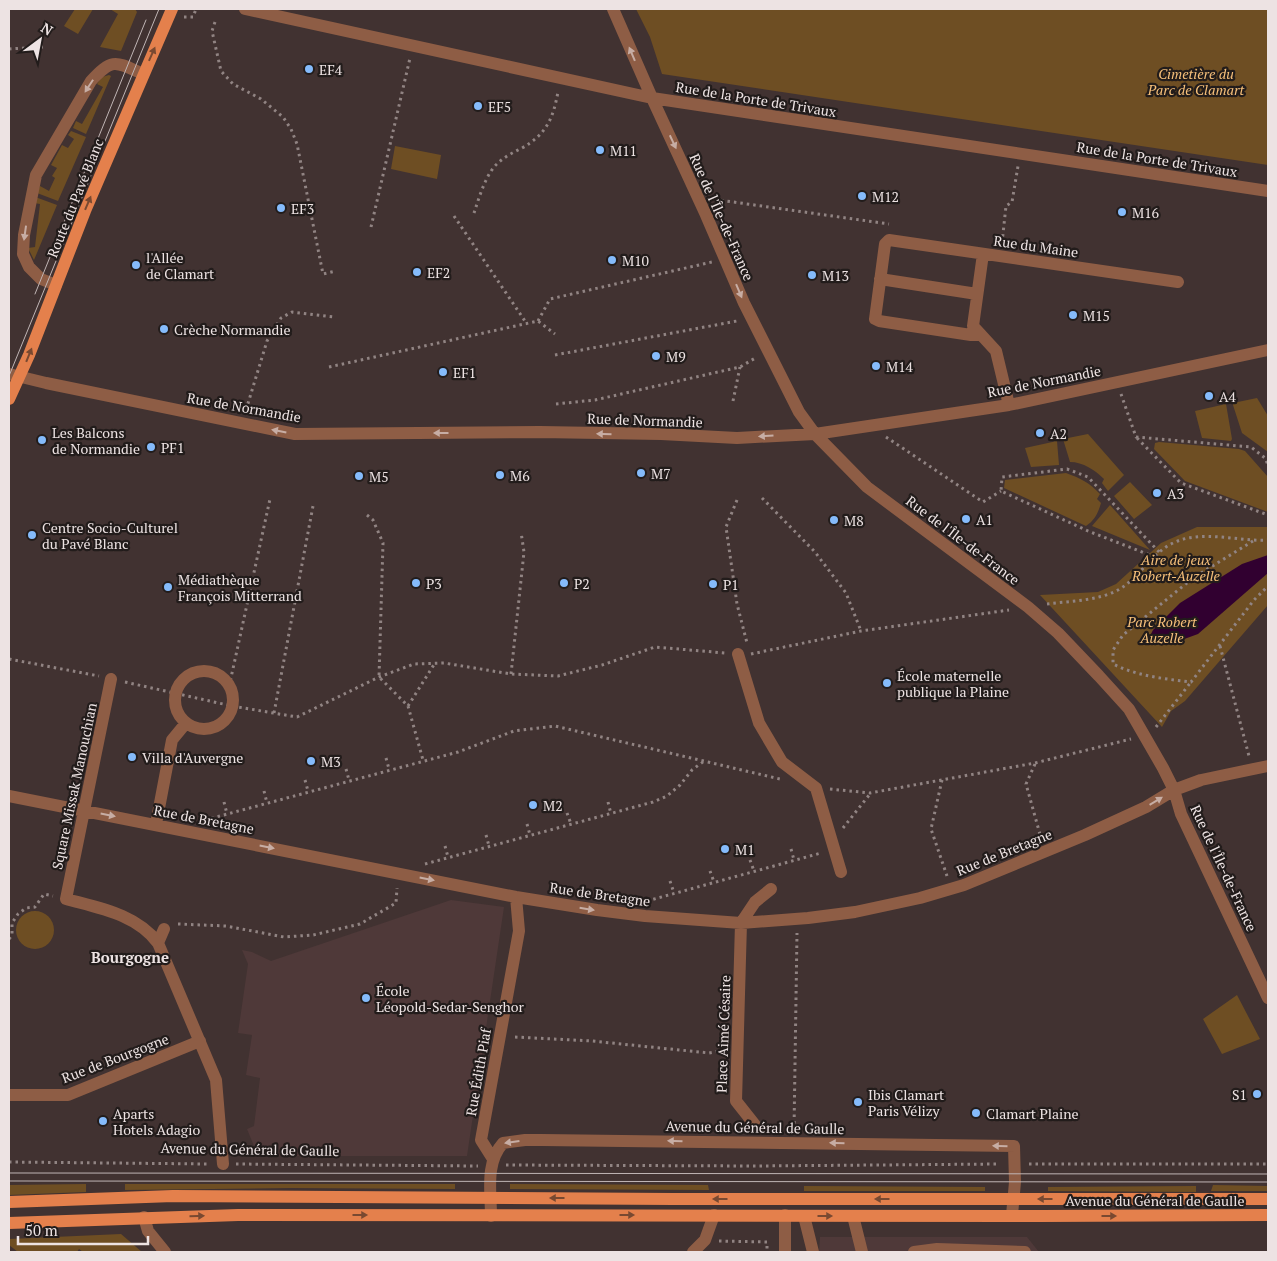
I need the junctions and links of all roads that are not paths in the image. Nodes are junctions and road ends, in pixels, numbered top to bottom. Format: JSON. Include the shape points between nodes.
{"nodes":[{"id":1,"x":172,"y":9,"type":"edge"},
{"id":2,"x":245,"y":9,"type":"edge"},
{"id":3,"x":613,"y":9,"type":"edge"},
{"id":4,"x":143,"y":74,"type":"junction"},
{"id":5,"x":652,"y":98,"type":"junction"},
{"id":6,"x":1268,"y":191,"type":"edge"},
{"id":7,"x":984,"y":254,"type":"junction"},
{"id":8,"x":880,"y":280,"type":"junction"},
{"id":9,"x":1178,"y":282,"type":"dead end"},
{"id":10,"x":56,"y":285,"type":"junction"},
{"id":11,"x":977,"y":294,"type":"junction"},
{"id":12,"x":980,"y":335,"type":"junction"},
{"id":13,"x":1268,"y":350,"type":"edge"},
{"id":14,"x":14,"y":375,"type":"edge"},
{"id":15,"x":9,"y":399,"type":"edge"},
{"id":16,"x":1009,"y":405,"type":"junction"},
{"id":17,"x":815,"y":434,"type":"junction"},
{"id":18,"x":744,"y":654,"type":"road end"},
{"id":19,"x":111,"y":679,"type":"road end"},
{"id":20,"x":186,"y":723,"type":"junction"},
{"id":21,"x":1268,"y":766,"type":"edge"},
{"id":22,"x":1174,"y":790,"type":"junction"},
{"id":23,"x":9,"y":796,"type":"edge"},
{"id":24,"x":84,"y":810,"type":"junction"},
{"id":25,"x":156,"y":824,"type":"junction"},
{"id":26,"x":841,"y":872,"type":"dead end"},
{"id":27,"x":771,"y":889,"type":"dead end"},
{"id":28,"x":516,"y":897,"type":"junction"},
{"id":29,"x":741,"y":923,"type":"junction"},
{"id":30,"x":164,"y":929,"type":"road end"},
{"id":31,"x":158,"y":943,"type":"junction"},
{"id":32,"x":1268,"y":998,"type":"edge"},
{"id":33,"x":200,"y":1041,"type":"junction"},
{"id":34,"x":9,"y":1095,"type":"edge"},
{"id":35,"x":755,"y":1125,"type":"dead end"},
{"id":36,"x":492,"y":1162,"type":"junction"},
{"id":37,"x":222,"y":1164,"type":"road end"},
{"id":38,"x":491,"y":1197,"type":"junction"},
{"id":39,"x":1013,"y":1199,"type":"junction"},
{"id":40,"x":1268,"y":1199,"type":"edge"},
{"id":41,"x":9,"y":1202,"type":"edge"},
{"id":42,"x":1268,"y":1214,"type":"edge"},
{"id":43,"x":714,"y":1215,"type":"junction"},
{"id":44,"x":1012,"y":1215,"type":"junction"},
{"id":45,"x":491,"y":1216,"type":"junction"},
{"id":46,"x":785,"y":1216,"type":"junction"},
{"id":47,"x":804,"y":1216,"type":"junction"},
{"id":48,"x":854,"y":1216,"type":"junction"},
{"id":49,"x":144,"y":1217,"type":"junction"},
{"id":50,"x":9,"y":1222,"type":"edge"},
{"id":51,"x":165,"y":1252,"type":"edge"},
{"id":52,"x":693,"y":1252,"type":"edge"},
{"id":53,"x":785,"y":1252,"type":"edge"},
{"id":54,"x":812,"y":1252,"type":"edge"},
{"id":55,"x":862,"y":1252,"type":"edge"},
{"id":56,"x":914,"y":1252,"type":"edge"},
{"id":57,"x":1025,"y":1252,"type":"edge"}],
"edges":[{"from":4,"to":1,"type":"main road","name":"Route du Pavé Blanc","one_way":true},
{"from":2,"to":5,"type":"street","name":"Rue de la Porte de Trivaux"},
{"from":5,"to":3,"type":"street","name":"Rue de l'Île-de-France","one_way":true},
{"from":10,"to":4,"type":"main road","name":"Route du Pavé Blanc","one_way":true},
{"from":4,"to":10,"type":"street","one_way":true,"via":[[120,63],[101,71],[91,81],[36,175],[23,254],[34,273]]},
{"from":5,"to":6,"type":"street","name":"Rue de la Porte de Trivaux"},
{"from":5,"to":17,"type":"street","name":"Rue de l'Île-de-France","one_way":true,"via":[[751,318],[799,412]]},
{"from":7,"to":8,"type":"street","name":"Rue du Maine","via":[[887,242]]},
{"from":7,"to":9,"type":"street","name":"Rue du Maine"},
{"from":7,"to":11,"type":"street"},
{"from":8,"to":11,"type":"street"},
{"from":8,"to":12,"type":"street","via":[[875,316],[878,321]]},
{"from":14,"to":10,"type":"main road","name":"Route du Pavé Blanc","one_way":true},
{"from":11,"to":12,"type":"street","via":[[973,326]]},
{"from":12,"to":16,"type":"street","via":[[996,351]]},
{"from":13,"to":16,"type":"street","name":"Rue de Normandie"},
{"from":14,"to":15,"type":"main road","name":"Route du Pavé Blanc"},
{"from":17,"to":14,"type":"street","name":"Rue de Normandie","one_way":true,"via":[[736,438],[540,432],[295,434]]},
{"from":16,"to":17,"type":"street","name":"Rue de Normandie"},
{"from":17,"to":22,"type":"street","name":"Rue de l'Île-de-France","via":[[867,487],[1058,633],[1129,709]]},
{"from":18,"to":26,"type":"street","via":[[758,723],[782,762],[816,788]]},
{"from":19,"to":24,"type":"street","name":"Square Missak Manouchian"},
{"from":20,"to":20,"type":"street","via":[[175,705],[181,682],[187,676],[202,671],[218,675],[232,694],[232,706],[226,718],[213,727],[197,728]]},
{"from":20,"to":25,"type":"street","via":[[172,740]]},
{"from":21,"to":22,"type":"street","name":"Rue de Bretagne","via":[[1201,780]]},
{"from":29,"to":22,"type":"street","name":"Rue de Bretagne","one_way":true,"via":[[855,912],[951,889],[1085,835]]},
{"from":22,"to":32,"type":"street","name":"Rue de l'Île-de-France","via":[[1181,814]]},
{"from":23,"to":24,"type":"street","name":"Rue de Bretagne"},
{"from":24,"to":25,"type":"street","name":"Rue de Bretagne","one_way":true},
{"from":24,"to":31,"type":"street","name":"Square Missak Manouchian","via":[[66,899],[121,914],[152,934]]},
{"from":25,"to":28,"type":"street","name":"Rue de Bretagne","one_way":true},
{"from":27,"to":29,"type":"street","via":[[755,902]]},
{"from":28,"to":29,"type":"street","name":"Rue de Bretagne","one_way":true,"via":[[645,916]]},
{"from":28,"to":36,"type":"street","name":"Rue Édith Piaf","via":[[519,931],[481,1140]]},
{"from":29,"to":35,"type":"street","name":"Place Aimé Césaire","via":[[736,1100]]},
{"from":30,"to":31,"type":"street"},
{"from":31,"to":33,"type":"street"},
{"from":33,"to":34,"type":"street","name":"Rue de Bourgogne","via":[[68,1095]]},
{"from":33,"to":37,"type":"street","via":[[216,1080]]},
{"from":36,"to":38,"type":"street"},
{"from":39,"to":36,"type":"street","name":"Avenue du Général de Gaulle","one_way":true,"via":[[1014,1146],[525,1140],[502,1144]]},
{"from":39,"to":38,"type":"main road","name":"Avenue du Général de Gaulle","one_way":true},
{"from":38,"to":41,"type":"main road","name":"Avenue du Général de Gaulle","via":[[174,1196]]},
{"from":38,"to":45,"type":"street"},
{"from":40,"to":39,"type":"main road","name":"Avenue du Général de Gaulle","one_way":true},
{"from":39,"to":44,"type":"street","name":"Avenue du Général de Gaulle"},
{"from":44,"to":42,"type":"main road","name":"Avenue du Général de Gaulle","one_way":true},
{"from":45,"to":43,"type":"main road","name":"Avenue du Général de Gaulle","one_way":true},
{"from":43,"to":46,"type":"main road","name":"Avenue du Général de Gaulle"},
{"from":43,"to":52,"type":"street","via":[[705,1240]]},
{"from":44,"to":48,"type":"main road","name":"Avenue du Général de Gaulle"},
{"from":49,"to":45,"type":"main road","name":"Avenue du Général de Gaulle","one_way":true},
{"from":46,"to":47,"type":"main road","name":"Avenue du Général de Gaulle"},
{"from":46,"to":53,"type":"street"},
{"from":47,"to":48,"type":"main road","name":"Avenue du Général de Gaulle","one_way":true},
{"from":47,"to":54,"type":"street"},
{"from":48,"to":55,"type":"street"},
{"from":49,"to":50,"type":"main road","name":"Avenue du Général de Gaulle"},
{"from":49,"to":51,"type":"street","via":[[148,1231]]},
{"from":56,"to":57,"type":"street","via":[[937,1249]]}]}
